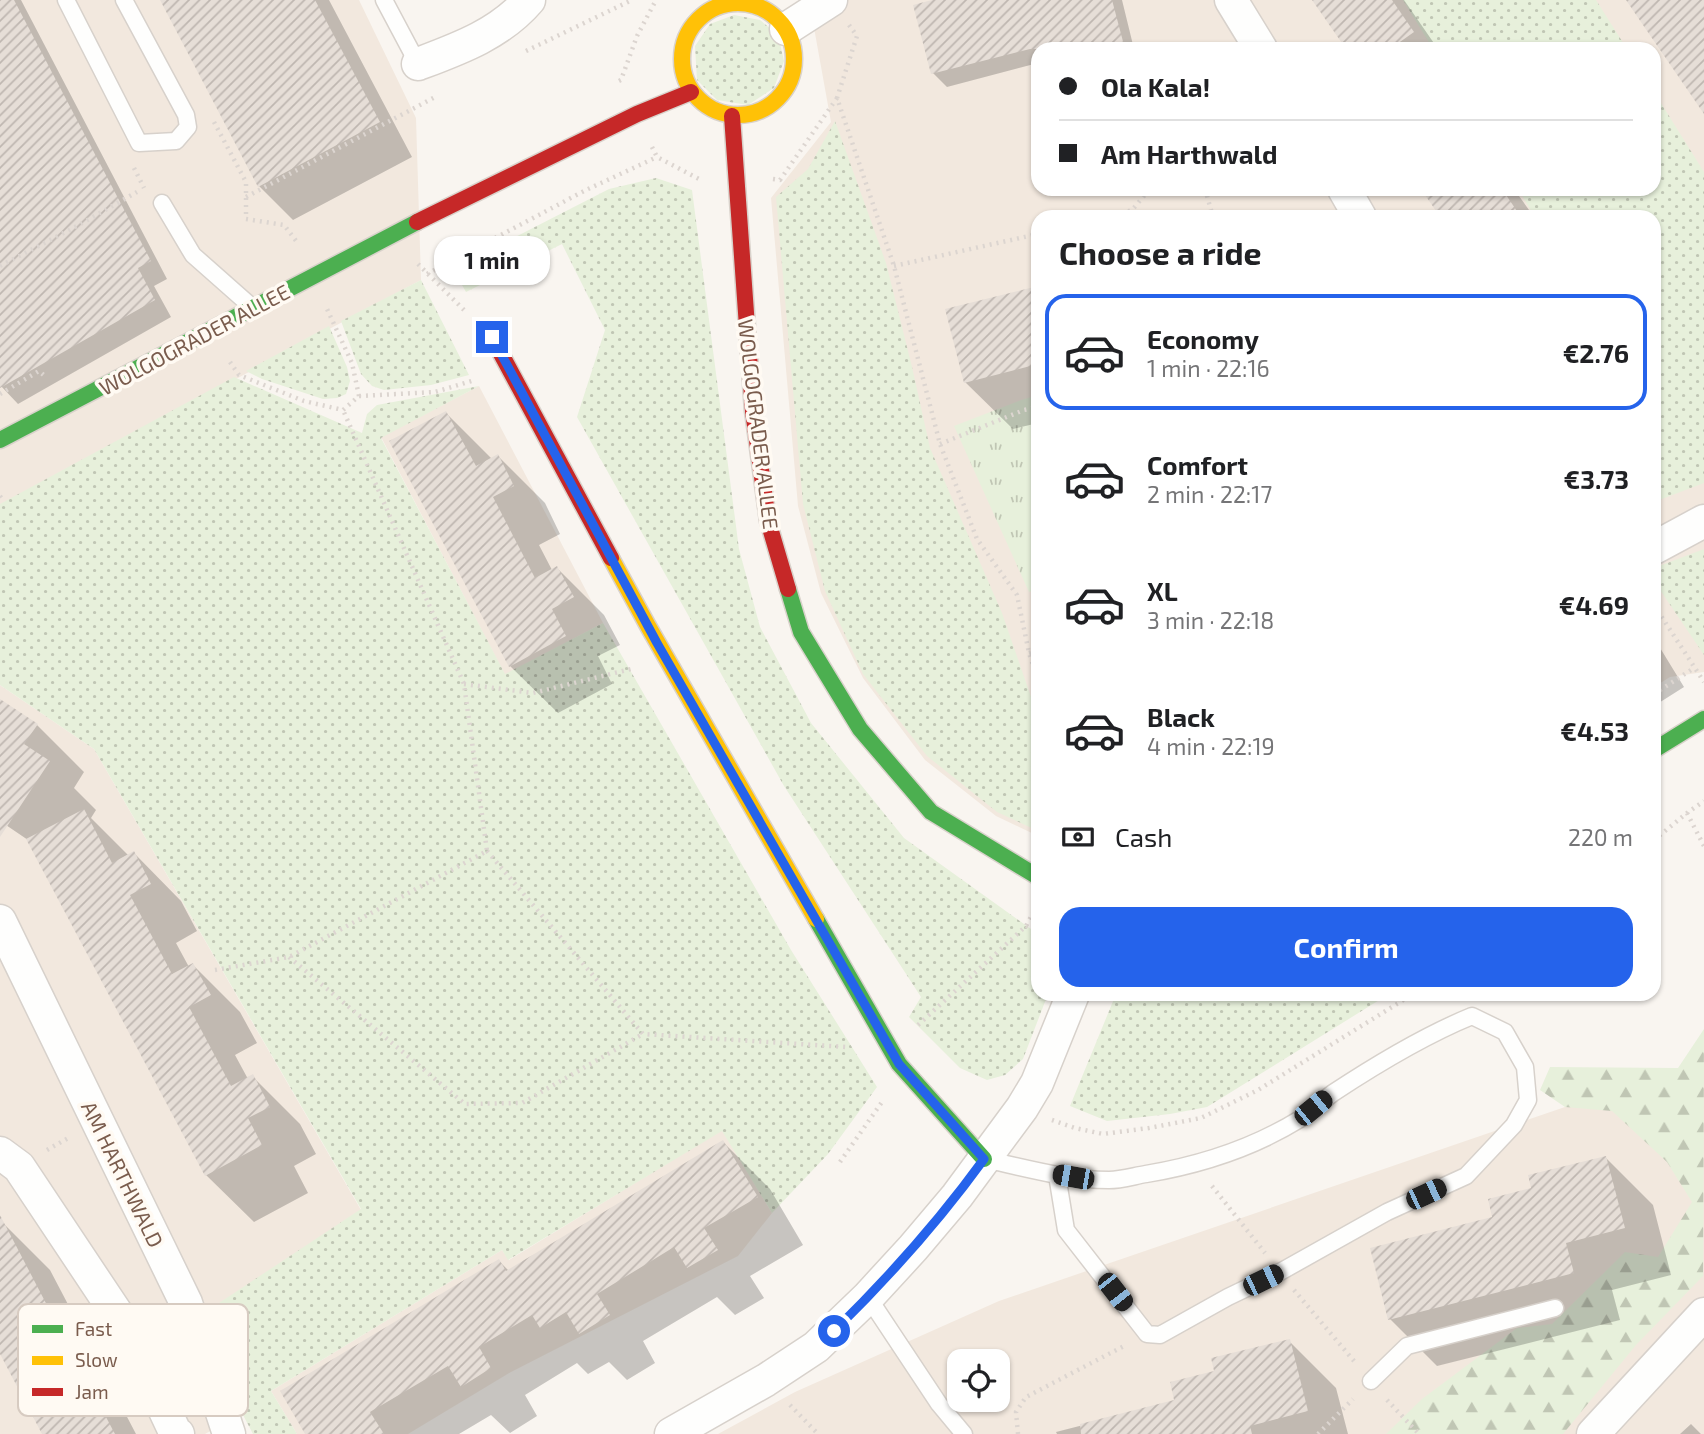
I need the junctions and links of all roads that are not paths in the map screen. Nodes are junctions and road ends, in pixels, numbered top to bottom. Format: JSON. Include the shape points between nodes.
{"nodes":[{"id":1,"x":66,"y":0,"type":"edge"},
{"id":2,"x":124,"y":0,"type":"edge"},
{"id":3,"x":384,"y":0,"type":"edge"},
{"id":4,"x":529,"y":0,"type":"edge"},
{"id":5,"x":1231,"y":0,"type":"edge"},
{"id":6,"x":731,"y":1,"type":"edge"},
{"id":7,"x":830,"y":1,"type":"edge"},
{"id":8,"x":786,"y":29,"type":"junction"},
{"id":9,"x":1257,"y":42,"type":"edge"},
{"id":10,"x":418,"y":64,"type":"joint"},
{"id":11,"x":691,"y":92,"type":"junction"},
{"id":12,"x":732,"y":116,"type":"junction"},
{"id":13,"x":162,"y":203,"type":"dead end"},
{"id":14,"x":253,"y":308,"type":"junction"},
{"id":15,"x":492,"y":337,"type":"road end"},
{"id":16,"x":0,"y":440,"type":"edge"},
{"id":17,"x":1704,"y":521,"type":"edge"},
{"id":18,"x":1661,"y":544,"type":"edge"},
{"id":19,"x":1704,"y":719,"type":"edge"},
{"id":20,"x":1661,"y":746,"type":"edge"},
{"id":21,"x":1031,"y":873,"type":"edge"},
{"id":22,"x":0,"y":921,"type":"edge"},
{"id":23,"x":1070,"y":1001,"type":"edge"},
{"id":24,"x":0,"y":1153,"type":"edge"},
{"id":25,"x":984,"y":1159,"type":"junction"},
{"id":26,"x":1057,"y":1175,"type":"junction"},
{"id":27,"x":868,"y":1297,"type":"junction"},
{"id":28,"x":110,"y":1304,"type":"edge"},
{"id":29,"x":186,"y":1304,"type":"edge"},
{"id":30,"x":1555,"y":1308,"type":"dead end"},
{"id":31,"x":1704,"y":1314,"type":"edge"},
{"id":32,"x":1371,"y":1381,"type":"road end"},
{"id":33,"x":167,"y":1416,"type":"edge"},
{"id":34,"x":223,"y":1416,"type":"edge"},
{"id":35,"x":178,"y":1434,"type":"edge"},
{"id":36,"x":229,"y":1434,"type":"edge"},
{"id":37,"x":671,"y":1434,"type":"edge"},
{"id":38,"x":964,"y":1434,"type":"edge"},
{"id":39,"x":1593,"y":1434,"type":"edge"}],
"edges":[{"from":1,"to":2,"type":"lane","via":[[139,143],[176,141],[188,127],[186,114]]},
{"from":3,"to":10,"type":"lane"},
{"from":4,"to":10,"type":"street","via":[[489,34]]},
{"from":5,"to":9,"type":"street"},
{"from":6,"to":8,"type":"street","via":[[767,10]]},
{"from":6,"to":11,"type":"street","via":[[691,26],[682,48],[683,75]]},
{"from":7,"to":8,"type":"street"},
{"from":8,"to":12,"type":"street","via":[[794,52],[793,75],[781,97],[761,111]]},
{"from":11,"to":12,"type":"street","via":[[713,111]]},
{"from":11,"to":14,"type":"street","name":"WOLGOGRADER ALLEE","via":[[625,120]]},
{"from":12,"to":21,"type":"street","name":"WOLGOGRADER ALLEE","via":[[751,386],[768,522],[801,632],[860,729],[931,812]]},
{"from":13,"to":14,"type":"lane","via":[[193,255]]},
{"from":14,"to":16,"type":"street","name":"WOLGOGRADER ALLEE"},
{"from":15,"to":25,"type":"street","via":[[667,660],[899,1064]]},
{"from":17,"to":18,"type":"street"},
{"from":19,"to":20,"type":"street"},
{"from":22,"to":29,"type":"street","name":"AM HARTHWALD"},
{"from":23,"to":25,"type":"street","via":[[1037,1083]]},
{"from":24,"to":28,"type":"street","via":[[19,1167]]},
{"from":25,"to":26,"type":"lane"},
{"from":25,"to":27,"type":"street"},
{"from":26,"to":26,"type":"lane","via":[[1066,1230],[1147,1334],[1160,1335],[1387,1212],[1466,1176],[1514,1125],[1528,1101],[1525,1067],[1505,1032],[1472,1016],[1363,1073],[1301,1118],[1257,1142],[1194,1163],[1111,1180]]},
{"from":27,"to":37,"type":"street","via":[[816,1348]]},
{"from":27,"to":38,"type":"lane","via":[[939,1405]]},
{"from":30,"to":32,"type":"lane","via":[[1406,1346]]},
{"from":31,"to":39,"type":"street"},
{"from":33,"to":35,"type":"street"},
{"from":34,"to":36,"type":"street","name":"AM HARTHWALD"}]}
